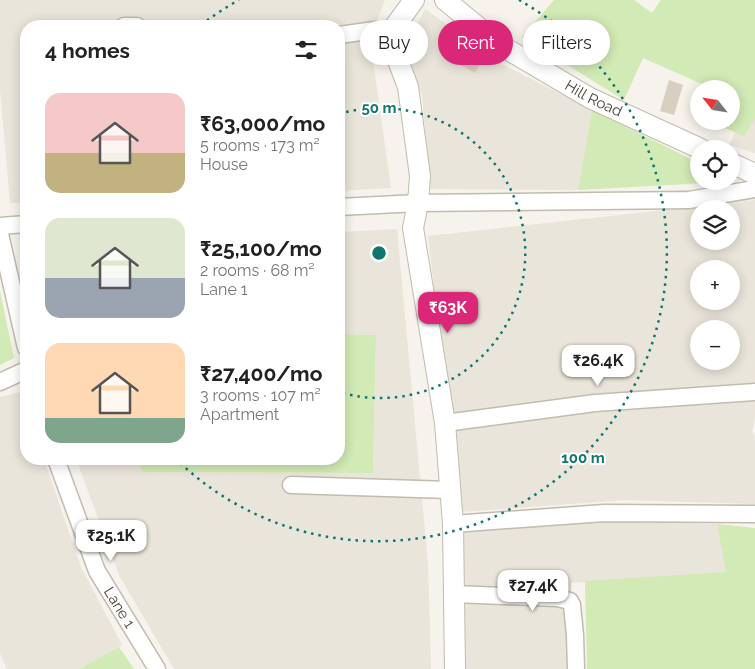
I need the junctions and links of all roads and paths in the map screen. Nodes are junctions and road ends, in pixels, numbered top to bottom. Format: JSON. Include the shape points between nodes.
{"nodes":[{"id":1,"x":414,"y":0,"type":"edge"},
{"id":2,"x":445,"y":0,"type":"edge"},
{"id":3,"x":400,"y":20,"type":"edge"},
{"id":4,"x":360,"y":32,"type":"edge"},
{"id":5,"x":345,"y":34,"type":"edge"},
{"id":6,"x":400,"y":65,"type":"edge"},
{"id":7,"x":690,"y":144,"type":"edge"},
{"id":8,"x":740,"y":167,"type":"edge"},
{"id":9,"x":755,"y":174,"type":"edge"},
{"id":10,"x":755,"y":189,"type":"edge"},
{"id":11,"x":418,"y":203,"type":"junction"},
{"id":12,"x":345,"y":208,"type":"edge"},
{"id":13,"x":20,"y":224,"type":"edge"},
{"id":14,"x":0,"y":226,"type":"edge"},
{"id":15,"x":0,"y":234,"type":"edge"},
{"id":16,"x":20,"y":322,"type":"edge"},
{"id":17,"x":20,"y":373,"type":"edge"},
{"id":18,"x":0,"y":382,"type":"edge"},
{"id":19,"x":755,"y":392,"type":"edge"},
{"id":20,"x":444,"y":423,"type":"junction"},
{"id":21,"x":58,"y":465,"type":"edge"},
{"id":22,"x":291,"y":486,"type":"dead end"},
{"id":23,"x":450,"y":490,"type":"junction"},
{"id":24,"x":755,"y":514,"type":"edge"},
{"id":25,"x":453,"y":524,"type":"junction"},
{"id":26,"x":453,"y":594,"type":"junction"},
{"id":27,"x":157,"y":669,"type":"edge"},
{"id":28,"x":455,"y":669,"type":"edge"},
{"id":29,"x":576,"y":669,"type":"edge"}],
"edges":[{"from":1,"to":3,"type":"street"},
{"from":2,"to":7,"type":"street","name":"Hill Road","via":[[500,45],[590,98]]},
{"from":4,"to":5,"type":"street"},
{"from":6,"to":11,"type":"street","via":[[408,87],[420,176]]},
{"from":8,"to":9,"type":"street"},
{"from":10,"to":11,"type":"street","via":[[689,200]]},
{"from":11,"to":12,"type":"street"},
{"from":11,"to":20,"type":"street","via":[[414,228]]},
{"from":13,"to":14,"type":"street"},
{"from":15,"to":16,"type":"street"},
{"from":17,"to":18,"type":"street"},
{"from":19,"to":20,"type":"street","via":[[595,403]]},
{"from":20,"to":23,"type":"street"},
{"from":21,"to":27,"type":"street","name":"Lane 1","via":[[97,571]]},
{"from":22,"to":23,"type":"street"},
{"from":23,"to":25,"type":"street"},
{"from":24,"to":25,"type":"street","via":[[604,513]]},
{"from":25,"to":26,"type":"street"},
{"from":26,"to":28,"type":"street"},
{"from":26,"to":29,"type":"street","via":[[570,601]]}]}
